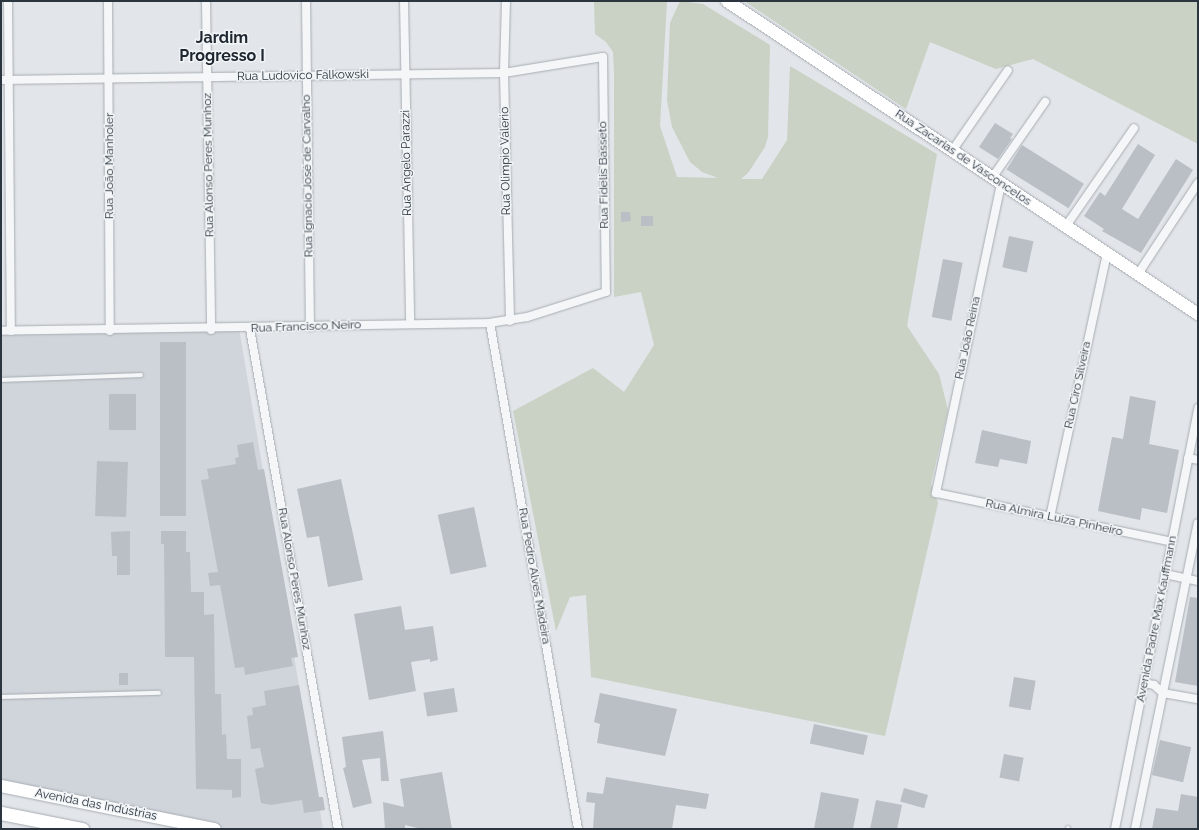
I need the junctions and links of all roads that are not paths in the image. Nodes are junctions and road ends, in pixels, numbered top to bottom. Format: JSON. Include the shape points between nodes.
{"nodes":[{"id":1,"x":8,"y":1,"type":"edge"},
{"id":2,"x":108,"y":1,"type":"edge"},
{"id":3,"x":206,"y":1,"type":"edge"},
{"id":4,"x":306,"y":1,"type":"edge"},
{"id":5,"x":404,"y":1,"type":"edge"},
{"id":6,"x":506,"y":1,"type":"edge"},
{"id":7,"x":727,"y":1,"type":"edge"},
{"id":8,"x":603,"y":57,"type":"joint"},
{"id":9,"x":1008,"y":70,"type":"dead end"},
{"id":10,"x":504,"y":73,"type":"junction"},
{"id":11,"x":405,"y":75,"type":"junction"},
{"id":12,"x":307,"y":76,"type":"junction"},
{"id":13,"x":208,"y":78,"type":"junction"},
{"id":14,"x":110,"y":79,"type":"junction"},
{"id":15,"x":5,"y":80,"type":"edge"},
{"id":16,"x":1044,"y":102,"type":"dead end"},
{"id":17,"x":1134,"y":128,"type":"dead end"},
{"id":18,"x":952,"y":151,"type":"junction"},
{"id":19,"x":997,"y":181,"type":"junction"},
{"id":20,"x":1198,"y":183,"type":"edge"},
{"id":21,"x":1066,"y":226,"type":"junction"},
{"id":22,"x":1107,"y":253,"type":"junction"},
{"id":23,"x":1138,"y":274,"type":"junction"},
{"id":24,"x":606,"y":292,"type":"joint"},
{"id":25,"x":1198,"y":314,"type":"edge"},
{"id":26,"x":510,"y":321,"type":"junction"},
{"id":27,"x":490,"y":323,"type":"junction"},
{"id":28,"x":410,"y":324,"type":"junction"},
{"id":29,"x":310,"y":327,"type":"junction"},
{"id":30,"x":250,"y":329,"type":"junction"},
{"id":31,"x":211,"y":330,"type":"junction"},
{"id":32,"x":1,"y":331,"type":"edge"},
{"id":33,"x":11,"y":331,"type":"junction"},
{"id":34,"x":110,"y":331,"type":"junction"},
{"id":35,"x":141,"y":375,"type":"dead end"},
{"id":36,"x":1,"y":380,"type":"edge"},
{"id":37,"x":1198,"y":408,"type":"edge"},
{"id":38,"x":1188,"y":458,"type":"junction"},
{"id":39,"x":1198,"y":460,"type":"edge"},
{"id":40,"x":936,"y":493,"type":"joint"},
{"id":41,"x":1050,"y":517,"type":"junction"},
{"id":42,"x":1198,"y":523,"type":"edge"},
{"id":43,"x":1172,"y":542,"type":"junction"},
{"id":44,"x":1165,"y":574,"type":"junction"},
{"id":45,"x":1187,"y":579,"type":"junction"},
{"id":46,"x":1198,"y":581,"type":"edge"},
{"id":47,"x":1144,"y":683,"type":"junction"},
{"id":48,"x":159,"y":693,"type":"dead end"},
{"id":49,"x":1163,"y":693,"type":"junction"},
{"id":50,"x":1,"y":697,"type":"edge"},
{"id":51,"x":1198,"y":699,"type":"edge"},
{"id":52,"x":1,"y":786,"type":"edge"},
{"id":53,"x":1,"y":813,"type":"edge"},
{"id":54,"x":82,"y":829,"type":"edge"},
{"id":55,"x":215,"y":829,"type":"edge"},
{"id":56,"x":338,"y":829,"type":"edge"},
{"id":57,"x":578,"y":829,"type":"edge"},
{"id":58,"x":1114,"y":829,"type":"edge"},
{"id":59,"x":1135,"y":829,"type":"edge"}],
"edges":[{"from":1,"to":15,"type":"street"},
{"from":2,"to":14,"type":"street","name":"Rua João Manholer"},
{"from":3,"to":13,"type":"street","name":"Rua Alonso Peres Munhoz"},
{"from":4,"to":12,"type":"street","name":"Rua Ignacio José de Carvalho"},
{"from":5,"to":11,"type":"street","name":"Rua Angelo Parazzi"},
{"from":6,"to":10,"type":"street","name":"Rua Olimpio Valerio"},
{"from":7,"to":18,"type":"street","name":"Rua Zacarias de Vasconcelos"},
{"from":8,"to":10,"type":"street","name":"Rua Ludovico Falkowski"},
{"from":8,"to":24,"type":"street","name":"Rua Fidelis Basseto"},
{"from":9,"to":18,"type":"street"},
{"from":10,"to":11,"type":"street","name":"Rua Ludovico Falkowski"},
{"from":10,"to":26,"type":"street","name":"Rua Olimpio Valerio"},
{"from":11,"to":12,"type":"street","name":"Rua Ludovico Falkowski"},
{"from":11,"to":28,"type":"street","name":"Rua Angelo Parazzi"},
{"from":12,"to":13,"type":"street","name":"Rua Ludovico Falkowski"},
{"from":12,"to":29,"type":"street","name":"Rua Ignacio José de Carvalho"},
{"from":13,"to":14,"type":"street","name":"Rua Ludovico Falkowski"},
{"from":13,"to":31,"type":"street","name":"Rua Alonso Peres Munhoz"},
{"from":14,"to":15,"type":"street","name":"Rua Ludovico Falkowski"},
{"from":14,"to":34,"type":"street","name":"Rua João Manholer"},
{"from":15,"to":33,"type":"street"},
{"from":16,"to":19,"type":"street"},
{"from":17,"to":21,"type":"street"},
{"from":18,"to":19,"type":"street","name":"Rua Zacarias de Vasconcelos"},
{"from":19,"to":21,"type":"street","name":"Rua Zacarias de Vasconcelos"},
{"from":19,"to":40,"type":"street","name":"Rua João Reina"},
{"from":20,"to":23,"type":"street"},
{"from":21,"to":22,"type":"street","name":"Rua Zacarias de Vasconcelos"},
{"from":22,"to":23,"type":"street","name":"Rua Zacarias de Vasconcelos"},
{"from":22,"to":41,"type":"street","name":"Rua Ciro Silveira"},
{"from":23,"to":25,"type":"street","name":"Rua Zacarias de Vasconcelos"},
{"from":24,"to":26,"type":"street","name":"Rua Francisco Neiro"},
{"from":26,"to":27,"type":"street","name":"Rua Francisco Neiro"},
{"from":27,"to":28,"type":"street","name":"Rua Francisco Neiro"},
{"from":27,"to":57,"type":"street","name":"Rua Pedro Alves Madeira"},
{"from":28,"to":29,"type":"street","name":"Rua Francisco Neiro"},
{"from":29,"to":30,"type":"street","name":"Rua Francisco Neiro"},
{"from":30,"to":31,"type":"street","name":"Rua Francisco Neiro"},
{"from":30,"to":56,"type":"street","name":"Rua Alonso Peres Munhoz"},
{"from":31,"to":34,"type":"street","name":"Rua Francisco Neiro"},
{"from":32,"to":33,"type":"street","name":"Rua Francisco Neiro"},
{"from":33,"to":34,"type":"street","name":"Rua Francisco Neiro"},
{"from":35,"to":36,"type":"lane"},
{"from":37,"to":38,"type":"street","name":"Avenida Padre Max Kauffmann"},
{"from":38,"to":39,"type":"street"},
{"from":38,"to":43,"type":"street","name":"Avenida Padre Max Kauffmann"},
{"from":40,"to":41,"type":"street","name":"Rua Almira Luiza Pinheiro"},
{"from":41,"to":43,"type":"street","name":"Rua Almira Luiza Pinheiro"},
{"from":42,"to":45,"type":"street","name":"Avenida Padre Max Kauffmann"},
{"from":43,"to":44,"type":"street","name":"Avenida Padre Max Kauffmann"},
{"from":44,"to":45,"type":"street"},
{"from":44,"to":47,"type":"street","name":"Avenida Padre Max Kauffmann"},
{"from":45,"to":46,"type":"street"},
{"from":45,"to":49,"type":"street","name":"Avenida Padre Max Kauffmann"},
{"from":47,"to":49,"type":"street","via":[[1154,685]]},
{"from":47,"to":58,"type":"street","name":"Avenida Padre Max Kauffmann"},
{"from":48,"to":50,"type":"lane"},
{"from":49,"to":51,"type":"street"},
{"from":49,"to":59,"type":"street","name":"Avenida Padre Max Kauffmann"},
{"from":52,"to":55,"type":"street","name":"Avenida das Indústrias"},
{"from":53,"to":54,"type":"main road"}]}
